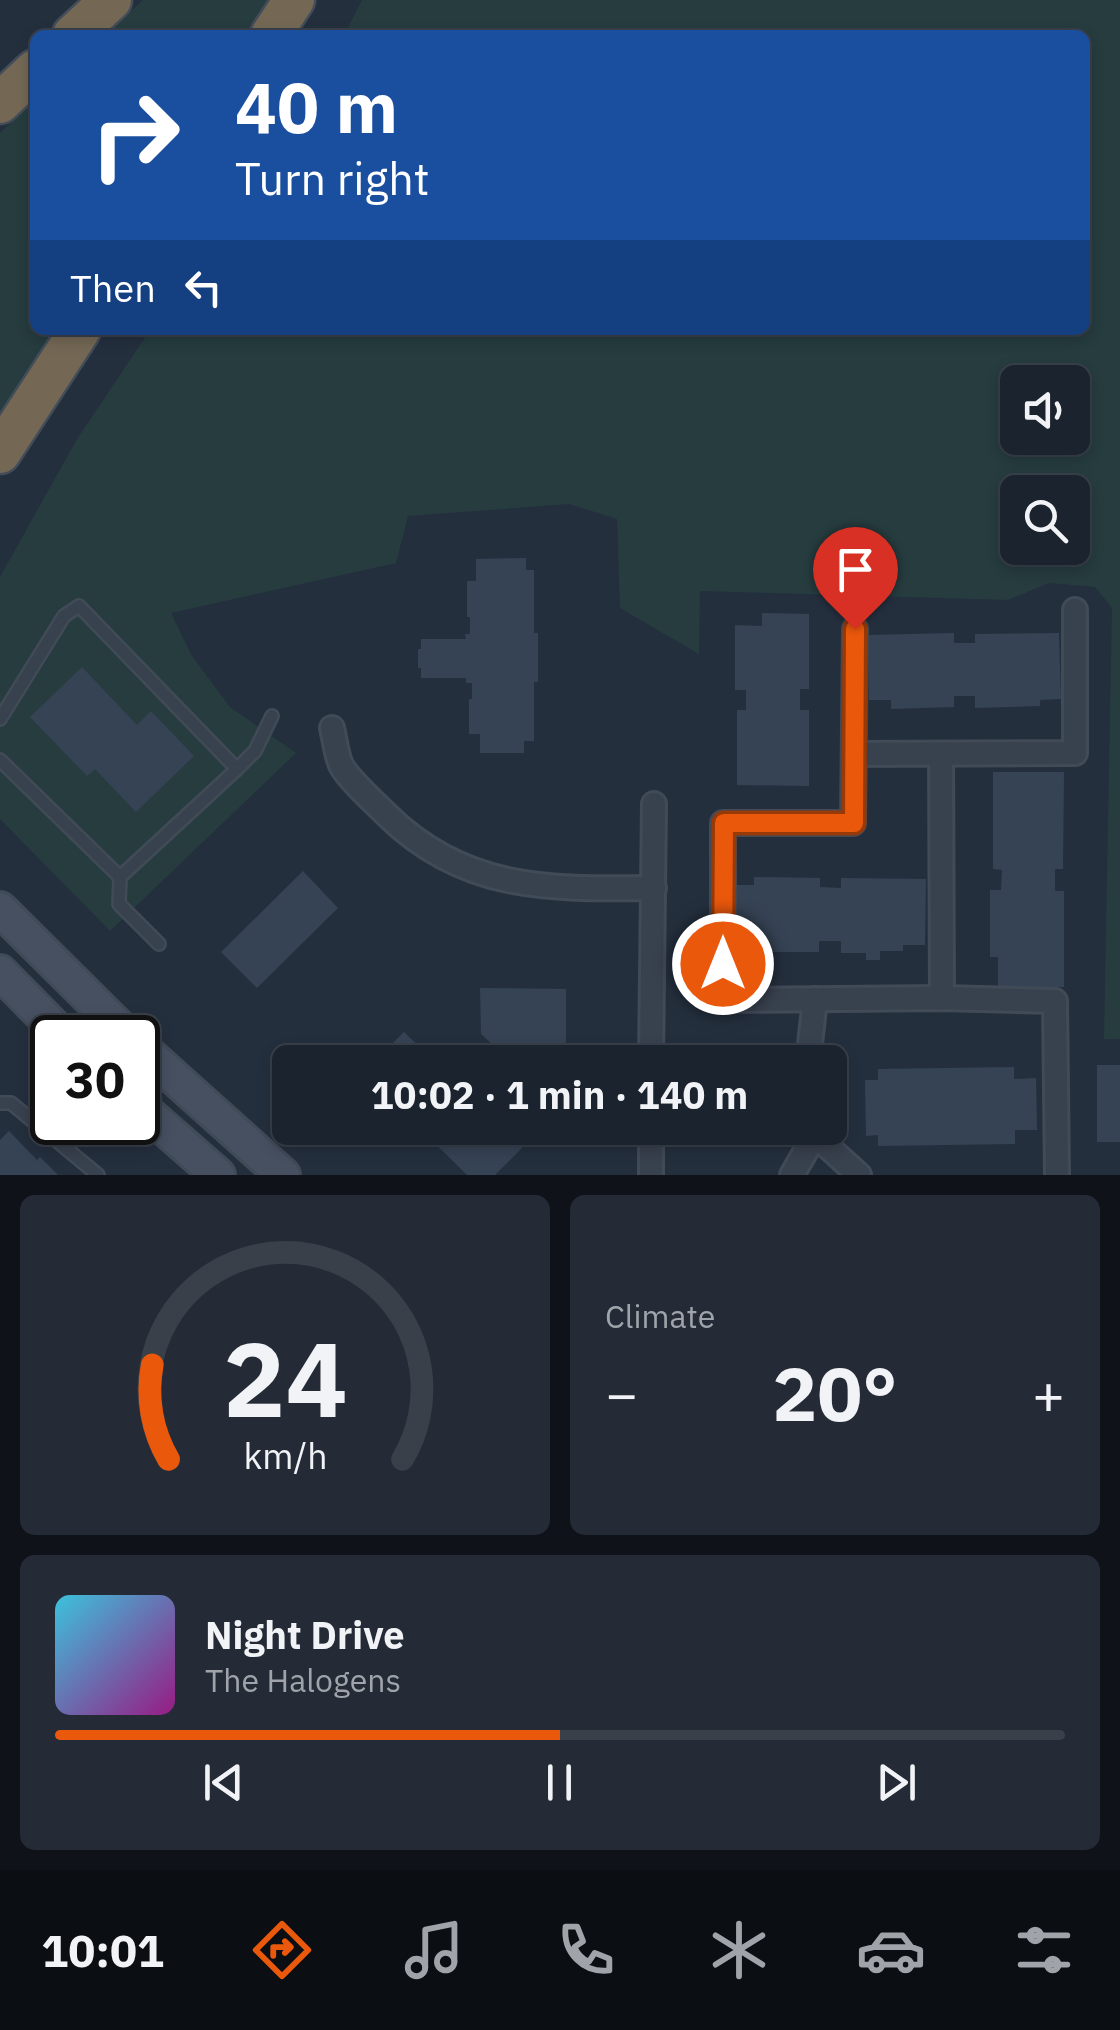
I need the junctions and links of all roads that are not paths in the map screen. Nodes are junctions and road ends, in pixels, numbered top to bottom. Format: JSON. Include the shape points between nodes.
{"nodes":[{"id":1,"x":111,"y":0,"type":"edge"},
{"id":2,"x":294,"y":0,"type":"edge"},
{"id":3,"x":78,"y":30,"type":"edge"},
{"id":4,"x":274,"y":30,"type":"edge"},
{"id":5,"x":30,"y":75,"type":"edge"},
{"id":6,"x":0,"y":103,"type":"edge"},
{"id":7,"x":77,"y":335,"type":"edge"},
{"id":8,"x":0,"y":454,"type":"edge"},
{"id":9,"x":1074,"y":610,"type":"dead end"},
{"id":10,"x":855,"y":629,"type":"dead end"},
{"id":11,"x":272,"y":716,"type":"dead end"},
{"id":12,"x":0,"y":720,"type":"edge"},
{"id":13,"x":332,"y":728,"type":"dead end"},
{"id":14,"x":854,"y":754,"type":"junction"},
{"id":15,"x":941,"y":754,"type":"junction"},
{"id":16,"x":0,"y":760,"type":"edge"},
{"id":17,"x":237,"y":769,"type":"junction"},
{"id":18,"x":654,"y":804,"type":"dead end"},
{"id":19,"x":120,"y":877,"type":"junction"},
{"id":20,"x":654,"y":888,"type":"junction"},
{"id":21,"x":0,"y":909,"type":"edge"},
{"id":22,"x":159,"y":944,"type":"dead end"},
{"id":23,"x":0,"y":972,"type":"edge"},
{"id":24,"x":942,"y":998,"type":"junction"},
{"id":25,"x":815,"y":999,"type":"junction"},
{"id":26,"x":42,"y":1015,"type":"edge"},
{"id":27,"x":107,"y":1015,"type":"edge"},
{"id":28,"x":652,"y":1045,"type":"edge"},
{"id":29,"x":810,"y":1045,"type":"edge"},
{"id":30,"x":160,"y":1065,"type":"edge"},
{"id":31,"x":0,"y":1103,"type":"edge"},
{"id":32,"x":160,"y":1124,"type":"edge"},
{"id":33,"x":651,"y":1145,"type":"edge"},
{"id":34,"x":806,"y":1145,"type":"edge"},
{"id":35,"x":827,"y":1145,"type":"edge"},
{"id":36,"x":98,"y":1175,"type":"edge"},
{"id":37,"x":218,"y":1175,"type":"edge"},
{"id":38,"x":283,"y":1175,"type":"edge"},
{"id":39,"x":650,"y":1175,"type":"edge"},
{"id":40,"x":792,"y":1175,"type":"edge"},
{"id":41,"x":859,"y":1175,"type":"edge"},
{"id":42,"x":1057,"y":1175,"type":"edge"}],
"edges":[{"from":1,"to":3,"type":"highway"},
{"from":2,"to":4,"type":"highway"},
{"from":5,"to":6,"type":"highway"},
{"from":7,"to":8,"type":"highway"},
{"from":9,"to":15,"type":"street","via":[[1074,753]]},
{"from":10,"to":14,"type":"street"},
{"from":11,"to":17,"type":"lane","via":[[255,751]]},
{"from":12,"to":17,"type":"lane","via":[[64,616],[79,606]]},
{"from":13,"to":20,"type":"street","via":[[342,767],[408,835],[446,860],[528,884]]},
{"from":14,"to":15,"type":"street"},
{"from":14,"to":25,"type":"street","via":[[854,823],[724,823],[723,1000]]},
{"from":15,"to":24,"type":"street"},
{"from":16,"to":19,"type":"lane"},
{"from":17,"to":19,"type":"lane"},
{"from":18,"to":20,"type":"street"},
{"from":19,"to":22,"type":"lane","via":[[119,904]]},
{"from":20,"to":28,"type":"street"},
{"from":21,"to":27,"type":"main road"},
{"from":23,"to":26,"type":"main road"},
{"from":24,"to":25,"type":"street"},
{"from":24,"to":42,"type":"street","via":[[1055,1002]]},
{"from":25,"to":29,"type":"street"},
{"from":30,"to":38,"type":"main road"},
{"from":31,"to":36,"type":"lane","via":[[11,1103]]},
{"from":32,"to":37,"type":"main road"},
{"from":33,"to":39,"type":"street"},
{"from":34,"to":40,"type":"street"},
{"from":35,"to":41,"type":"street"}]}
